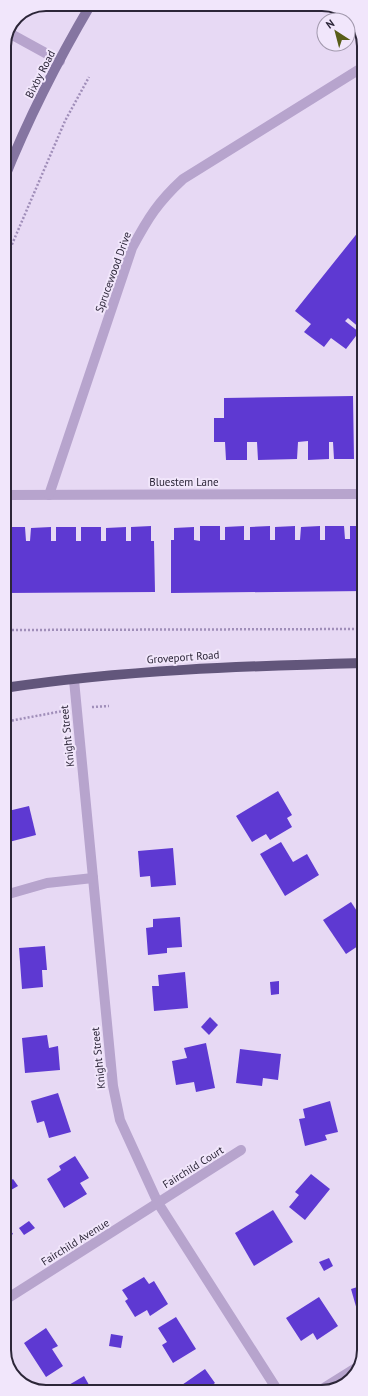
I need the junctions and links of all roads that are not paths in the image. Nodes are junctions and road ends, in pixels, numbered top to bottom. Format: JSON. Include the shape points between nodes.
{"nodes":[{"id":1,"x":87,"y":11,"type":"edge"},
{"id":2,"x":13,"y":35,"type":"edge"},
{"id":3,"x":60,"y":61,"type":"junction"},
{"id":4,"x":357,"y":71,"type":"edge"},
{"id":5,"x":11,"y":162,"type":"edge"},
{"id":6,"x":357,"y":494,"type":"edge"},
{"id":7,"x":11,"y":495,"type":"edge"},
{"id":8,"x":49,"y":495,"type":"junction"},
{"id":9,"x":357,"y":663,"type":"edge"},
{"id":10,"x":74,"y":680,"type":"junction"},
{"id":11,"x":11,"y":687,"type":"edge"},
{"id":12,"x":93,"y":878,"type":"junction"},
{"id":13,"x":11,"y":893,"type":"edge"},
{"id":14,"x":241,"y":1150,"type":"dead end"},
{"id":15,"x":158,"y":1203,"type":"junction"},
{"id":16,"x":11,"y":1296,"type":"edge"},
{"id":17,"x":348,"y":1373,"type":"edge"},
{"id":18,"x":331,"y":1383,"type":"edge"},
{"id":19,"x":274,"y":1385,"type":"edge"}],
"edges":[{"from":1,"to":3,"type":"street","name":"Bixby Road"},
{"from":2,"to":3,"type":"street"},
{"from":3,"to":5,"type":"street","name":"Bixby Road"},
{"from":4,"to":8,"type":"street","name":"Sprucewood Drive","via":[[184,179],[165,196],[147,220],[132,248]]},
{"from":6,"to":8,"type":"street","name":"Bluestem Lane"},
{"from":7,"to":8,"type":"street","name":"Bluestem Lane"},
{"from":9,"to":10,"type":"main road","name":"Groveport Road","via":[[238,665],[148,671]]},
{"from":10,"to":11,"type":"main road","name":"Groveport Road"},
{"from":10,"to":12,"type":"street","name":"Knight Street"},
{"from":12,"to":13,"type":"street","via":[[47,883]]},
{"from":12,"to":15,"type":"street","name":"Knight Street","via":[[113,1086],[120,1120]]},
{"from":14,"to":15,"type":"street","name":"Fairchild Court"},
{"from":15,"to":16,"type":"street","name":"Fairchild Avenue"},
{"from":15,"to":19,"type":"street","name":"Knight Street"},
{"from":17,"to":18,"type":"street"}]}
